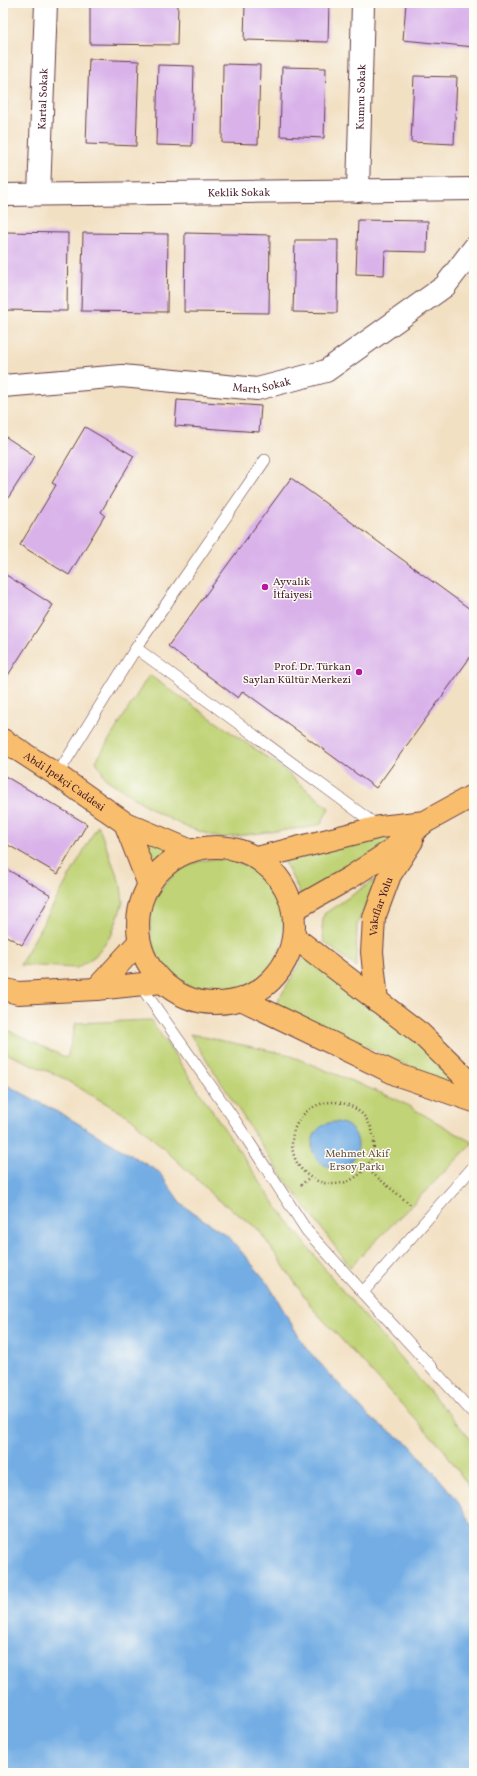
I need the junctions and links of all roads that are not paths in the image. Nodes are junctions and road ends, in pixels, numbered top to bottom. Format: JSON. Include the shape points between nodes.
{"nodes":[{"id":1,"x":46,"y":3,"type":"edge"},
{"id":2,"x":363,"y":3,"type":"edge"},
{"id":3,"x":474,"y":190,"type":"edge"},
{"id":4,"x":358,"y":191,"type":"junction"},
{"id":5,"x":39,"y":194,"type":"junction"},
{"id":6,"x":3,"y":196,"type":"edge"},
{"id":7,"x":474,"y":248,"type":"edge"},
{"id":8,"x":3,"y":386,"type":"edge"},
{"id":9,"x":265,"y":460,"type":"dead end"},
{"id":10,"x":136,"y":648,"type":"junction"},
{"id":11,"x":3,"y":740,"type":"edge"},
{"id":12,"x":58,"y":775,"type":"junction"},
{"id":13,"x":474,"y":795,"type":"edge"},
{"id":14,"x":425,"y":822,"type":"junction"},
{"id":15,"x":125,"y":823,"type":"junction"},
{"id":16,"x":380,"y":827,"type":"junction"},
{"id":17,"x":191,"y":851,"type":"junction"},
{"id":18,"x":257,"y":858,"type":"junction"},
{"id":19,"x":148,"y":885,"type":"junction"},
{"id":20,"x":293,"y":910,"type":"junction"},
{"id":21,"x":294,"y":937,"type":"junction"},
{"id":22,"x":139,"y":942,"type":"junction"},
{"id":23,"x":162,"y":982,"type":"junction"},
{"id":24,"x":140,"y":985,"type":"junction"},
{"id":25,"x":3,"y":989,"type":"edge"},
{"id":26,"x":96,"y":989,"type":"junction"},
{"id":27,"x":243,"y":1000,"type":"junction"},
{"id":28,"x":377,"y":1002,"type":"junction"},
{"id":29,"x":474,"y":1086,"type":"edge"},
{"id":30,"x":474,"y":1101,"type":"edge"},
{"id":31,"x":474,"y":1166,"type":"edge"},
{"id":32,"x":363,"y":1292,"type":"junction"},
{"id":33,"x":474,"y":1414,"type":"edge"}],
"edges":[{"from":1,"to":5,"type":"street","name":"Kartal Sokak"},
{"from":2,"to":4,"type":"street","name":"Kumru Sokak"},
{"from":3,"to":4,"type":"street","name":"Keklik Sokak"},
{"from":4,"to":5,"type":"street","name":"Keklik Sokak"},
{"from":5,"to":6,"type":"street","name":"Keklik Sokak"},
{"from":7,"to":8,"type":"street","name":"Martı Sokak","via":[[445,286],[326,371],[257,389],[122,376]]},
{"from":9,"to":10,"type":"lane"},
{"from":10,"to":12,"type":"lane"},
{"from":10,"to":16,"type":"lane"},
{"from":11,"to":12,"type":"main road","name":"Abdi İpekçi Caddesi"},
{"from":12,"to":15,"type":"main road","name":"Abdi İpekçi Caddesi"},
{"from":13,"to":14,"type":"main road","name":"Vakıflar Yolu"},
{"from":14,"to":16,"type":"main road","name":"Vakıflar Yolu"},
{"from":14,"to":20,"type":"main road","name":"Vakıflar Yolu","via":[[389,852]]},
{"from":14,"to":28,"type":"main road","name":"Vakıflar Yolu","via":[[390,875],[374,918],[372,952]]},
{"from":15,"to":17,"type":"main road","name":"Abdi İpekçi Caddesi"},
{"from":15,"to":19,"type":"main road"},
{"from":16,"to":18,"type":"main road","name":"Vakıflar Yolu"},
{"from":17,"to":18,"type":"main road","via":[[213,846],[236,849]]},
{"from":17,"to":19,"type":"main road","via":[[172,861]]},
{"from":18,"to":20,"type":"main road","via":[[274,871],[286,889]]},
{"from":19,"to":22,"type":"main road","via":[[138,917]]},
{"from":20,"to":21,"type":"main road"},
{"from":21,"to":27,"type":"main road","via":[[288,957],[278,975],[262,990]]},
{"from":21,"to":28,"type":"main road"},
{"from":22,"to":23,"type":"main road","via":[[147,964]]},
{"from":22,"to":26,"type":"main road"},
{"from":23,"to":24,"type":"main road"},
{"from":23,"to":27,"type":"main road","via":[[180,995],[200,1003],[222,1004]]},
{"from":24,"to":26,"type":"main road"},
{"from":24,"to":32,"type":"lane","via":[[232,1116],[307,1231]]},
{"from":25,"to":26,"type":"main road","via":[[18,993]]},
{"from":27,"to":30,"type":"main road","via":[[398,1075]]},
{"from":28,"to":29,"type":"main road","via":[[421,1034]]},
{"from":31,"to":32,"type":"lane"},
{"from":32,"to":33,"type":"lane"}]}
